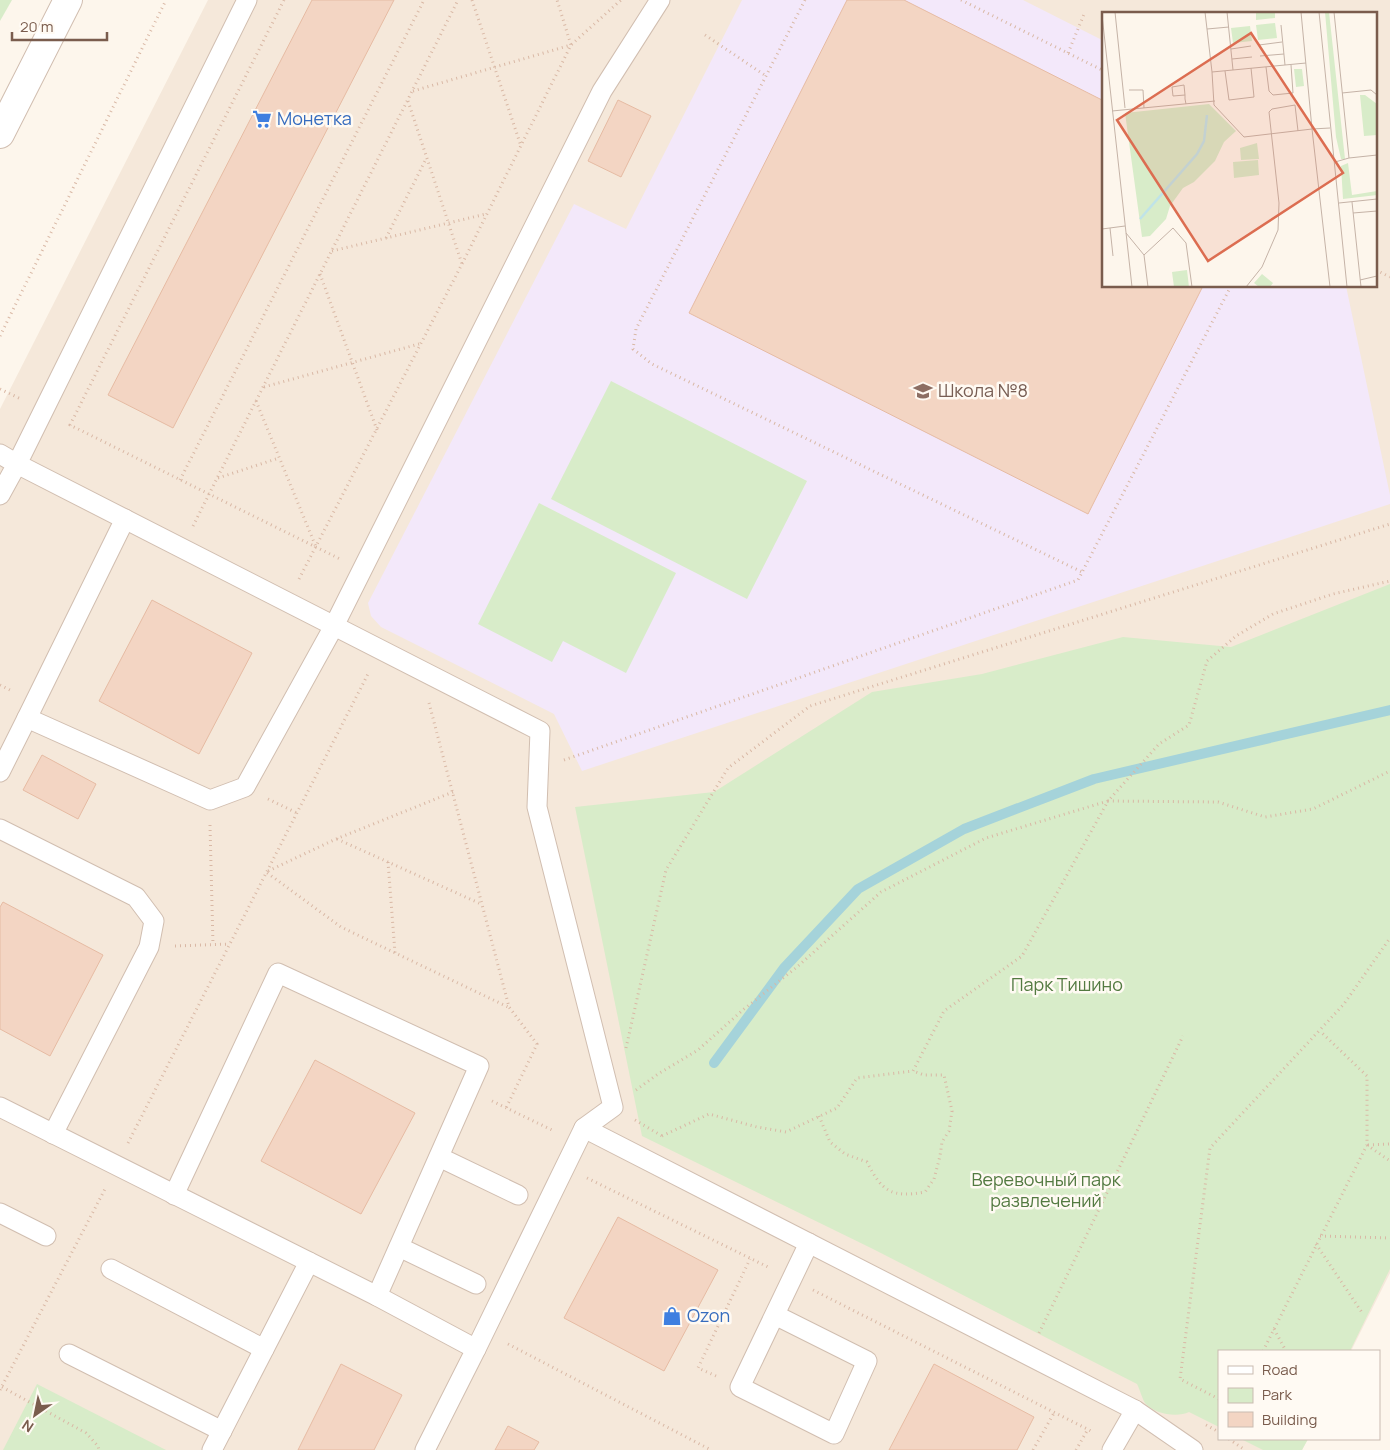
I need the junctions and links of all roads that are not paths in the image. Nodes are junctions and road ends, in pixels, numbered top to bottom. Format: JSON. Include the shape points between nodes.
{"nodes":[{"id":1,"x":68,"y":0,"type":"edge"},
{"id":2,"x":247,"y":0,"type":"edge"},
{"id":3,"x":660,"y":0,"type":"edge"},
{"id":4,"x":2,"y":123,"type":"edge"},
{"id":5,"x":0,"y":454,"type":"edge"},
{"id":6,"x":17,"y":464,"type":"junction"},
{"id":7,"x":0,"y":495,"type":"edge"},
{"id":8,"x":125,"y":519,"type":"junction"},
{"id":9,"x":334,"y":626,"type":"junction"},
{"id":10,"x":27,"y":718,"type":"junction"},
{"id":11,"x":0,"y":772,"type":"edge"},
{"id":12,"x":0,"y":828,"type":"edge"},
{"id":13,"x":0,"y":1107,"type":"edge"},
{"id":14,"x":53,"y":1134,"type":"junction"},
{"id":15,"x":580,"y":1135,"type":"junction"},
{"id":16,"x":438,"y":1157,"type":"junction"},
{"id":17,"x":174,"y":1195,"type":"junction"},
{"id":18,"x":518,"y":1195,"type":"dead end"},
{"id":19,"x":0,"y":1213,"type":"edge"},
{"id":20,"x":46,"y":1236,"type":"dead end"},
{"id":21,"x":809,"y":1243,"type":"junction"},
{"id":22,"x":399,"y":1247,"type":"junction"},
{"id":23,"x":309,"y":1262,"type":"junction"},
{"id":24,"x":112,"y":1269,"type":"dead end"},
{"id":25,"x":476,"y":1284,"type":"dead end"},
{"id":26,"x":377,"y":1296,"type":"junction"},
{"id":27,"x":775,"y":1315,"type":"junction"},
{"id":28,"x":264,"y":1349,"type":"junction"},
{"id":29,"x":476,"y":1349,"type":"junction"},
{"id":30,"x":69,"y":1354,"type":"dead end"},
{"id":31,"x":1135,"y":1410,"type":"junction"},
{"id":32,"x":222,"y":1431,"type":"junction"},
{"id":33,"x":1114,"y":1447,"type":"edge"},
{"id":34,"x":212,"y":1450,"type":"edge"},
{"id":35,"x":426,"y":1450,"type":"edge"},
{"id":36,"x":1192,"y":1450,"type":"edge"}],
"edges":[{"from":1,"to":4,"type":"street"},
{"from":2,"to":6,"type":"lane"},
{"from":3,"to":9,"type":"lane","via":[[602,92]]},
{"from":5,"to":6,"type":"lane"},
{"from":6,"to":7,"type":"lane"},
{"from":6,"to":8,"type":"lane"},
{"from":8,"to":9,"type":"lane"},
{"from":8,"to":10,"type":"lane"},
{"from":9,"to":10,"type":"lane","via":[[245,787],[210,800]]},
{"from":9,"to":15,"type":"lane","via":[[540,731],[538,807],[613,1107]]},
{"from":10,"to":11,"type":"lane"},
{"from":12,"to":14,"type":"lane","via":[[136,897],[154,921],[149,947]]},
{"from":13,"to":14,"type":"lane"},
{"from":14,"to":17,"type":"lane"},
{"from":15,"to":21,"type":"lane"},
{"from":15,"to":29,"type":"lane"},
{"from":16,"to":17,"type":"lane","via":[[479,1066],[278,973]]},
{"from":16,"to":18,"type":"lane"},
{"from":16,"to":22,"type":"lane"},
{"from":17,"to":23,"type":"lane"},
{"from":19,"to":20,"type":"lane"},
{"from":21,"to":27,"type":"lane"},
{"from":21,"to":31,"type":"lane"},
{"from":22,"to":25,"type":"lane"},
{"from":22,"to":26,"type":"lane"},
{"from":23,"to":26,"type":"lane"},
{"from":23,"to":28,"type":"lane"},
{"from":24,"to":28,"type":"lane"},
{"from":26,"to":29,"type":"lane"},
{"from":27,"to":27,"type":"lane","via":[[740,1387],[834,1434],[867,1361]]},
{"from":28,"to":32,"type":"lane"},
{"from":29,"to":35,"type":"lane"},
{"from":30,"to":32,"type":"lane"},
{"from":31,"to":33,"type":"lane"},
{"from":31,"to":36,"type":"lane"},
{"from":32,"to":34,"type":"lane"}]}
